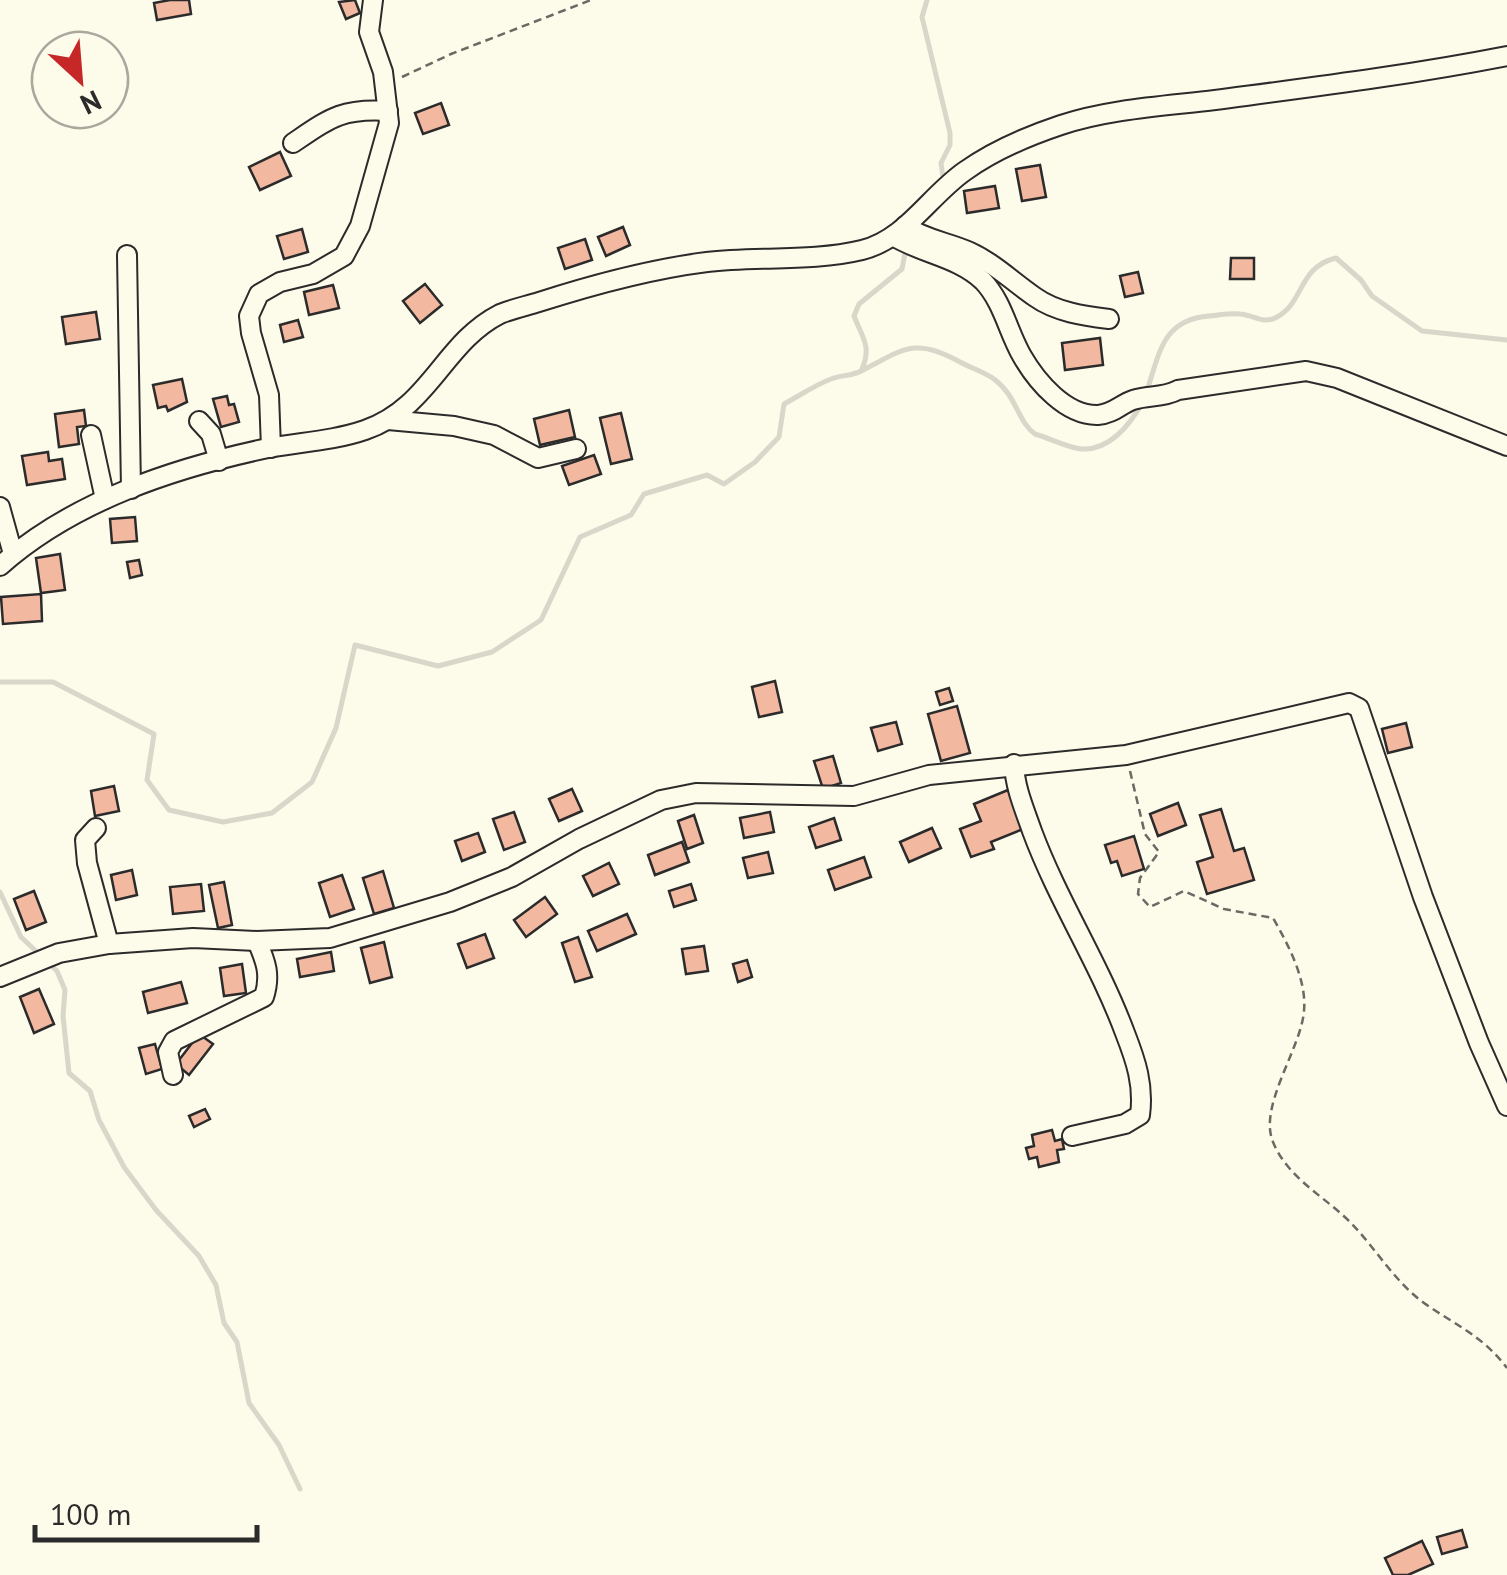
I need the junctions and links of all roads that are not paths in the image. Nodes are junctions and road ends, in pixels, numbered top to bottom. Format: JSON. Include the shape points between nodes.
{"nodes":[{"id":1,"x":372,"y":0,"type":"edge"},
{"id":2,"x":1507,"y":56,"type":"edge"},
{"id":3,"x":388,"y":111,"type":"junction"},
{"id":4,"x":293,"y":143,"type":"dead end"},
{"id":5,"x":899,"y":231,"type":"junction"},
{"id":6,"x":127,"y":255,"type":"dead end"},
{"id":7,"x":1109,"y":319,"type":"dead end"},
{"id":8,"x":388,"y":420,"type":"junction"},
{"id":9,"x":200,"y":421,"type":"dead end"},
{"id":10,"x":91,"y":434,"type":"dead end"},
{"id":11,"x":1507,"y":446,"type":"edge"},
{"id":12,"x":271,"y":448,"type":"junction"},
{"id":13,"x":576,"y":449,"type":"dead end"},
{"id":14,"x":219,"y":461,"type":"junction"},
{"id":15,"x":132,"y":488,"type":"junction"},
{"id":16,"x":105,"y":499,"type":"junction"},
{"id":17,"x":0,"y":507,"type":"edge"},
{"id":18,"x":6,"y":560,"type":"edge"},
{"id":19,"x":1014,"y":764,"type":"junction"},
{"id":20,"x":96,"y":828,"type":"dead end"},
{"id":21,"x":257,"y":941,"type":"junction"},
{"id":22,"x":109,"y":944,"type":"junction"},
{"id":23,"x":0,"y":977,"type":"edge"},
{"id":24,"x":173,"y":1076,"type":"dead end"},
{"id":25,"x":1507,"y":1106,"type":"edge"},
{"id":26,"x":1072,"y":1136,"type":"dead end"}],
"edges":[{"from":1,"to":3,"type":"street","via":[[370,32]]},
{"from":2,"to":5,"type":"street","via":[[1066,123],[965,170]]},
{"from":3,"to":4,"type":"street","via":[[355,109]]},
{"from":3,"to":12,"type":"street","via":[[374,182],[344,256],[258,294],[249,316],[269,395]]},
{"from":5,"to":7,"type":"street","via":[[970,252],[1038,300]]},
{"from":5,"to":8,"type":"street","via":[[861,250],[705,262],[500,314],[469,336],[425,390]]},
{"from":5,"to":11,"type":"street","via":[[984,282],[1036,376],[1082,414],[1103,415],[1178,390],[1306,371]]},
{"from":6,"to":15,"type":"street"},
{"from":8,"to":12,"type":"street","via":[[326,440]]},
{"from":8,"to":13,"type":"street","via":[[494,435],[538,458]]},
{"from":9,"to":14,"type":"street"},
{"from":10,"to":16,"type":"street"},
{"from":12,"to":14,"type":"street"},
{"from":14,"to":15,"type":"street"},
{"from":15,"to":16,"type":"street"},
{"from":16,"to":18,"type":"street"},
{"from":17,"to":18,"type":"street"},
{"from":19,"to":21,"type":"street","via":[[929,775],[854,796],[696,793],[662,800],[450,902],[330,938]]},
{"from":19,"to":25,"type":"street","via":[[1126,755],[1329,706],[1349,702],[1359,708],[1423,897]]},
{"from":19,"to":26,"type":"street","via":[[1039,850],[1118,1013],[1142,1096],[1140,1115],[1125,1124]]},
{"from":20,"to":22,"type":"street","via":[[85,840],[87,863]]},
{"from":21,"to":22,"type":"street"},
{"from":21,"to":24,"type":"street","via":[[269,980],[264,997],[174,1041],[168,1052]]},
{"from":22,"to":23,"type":"street","via":[[54,955]]}]}
